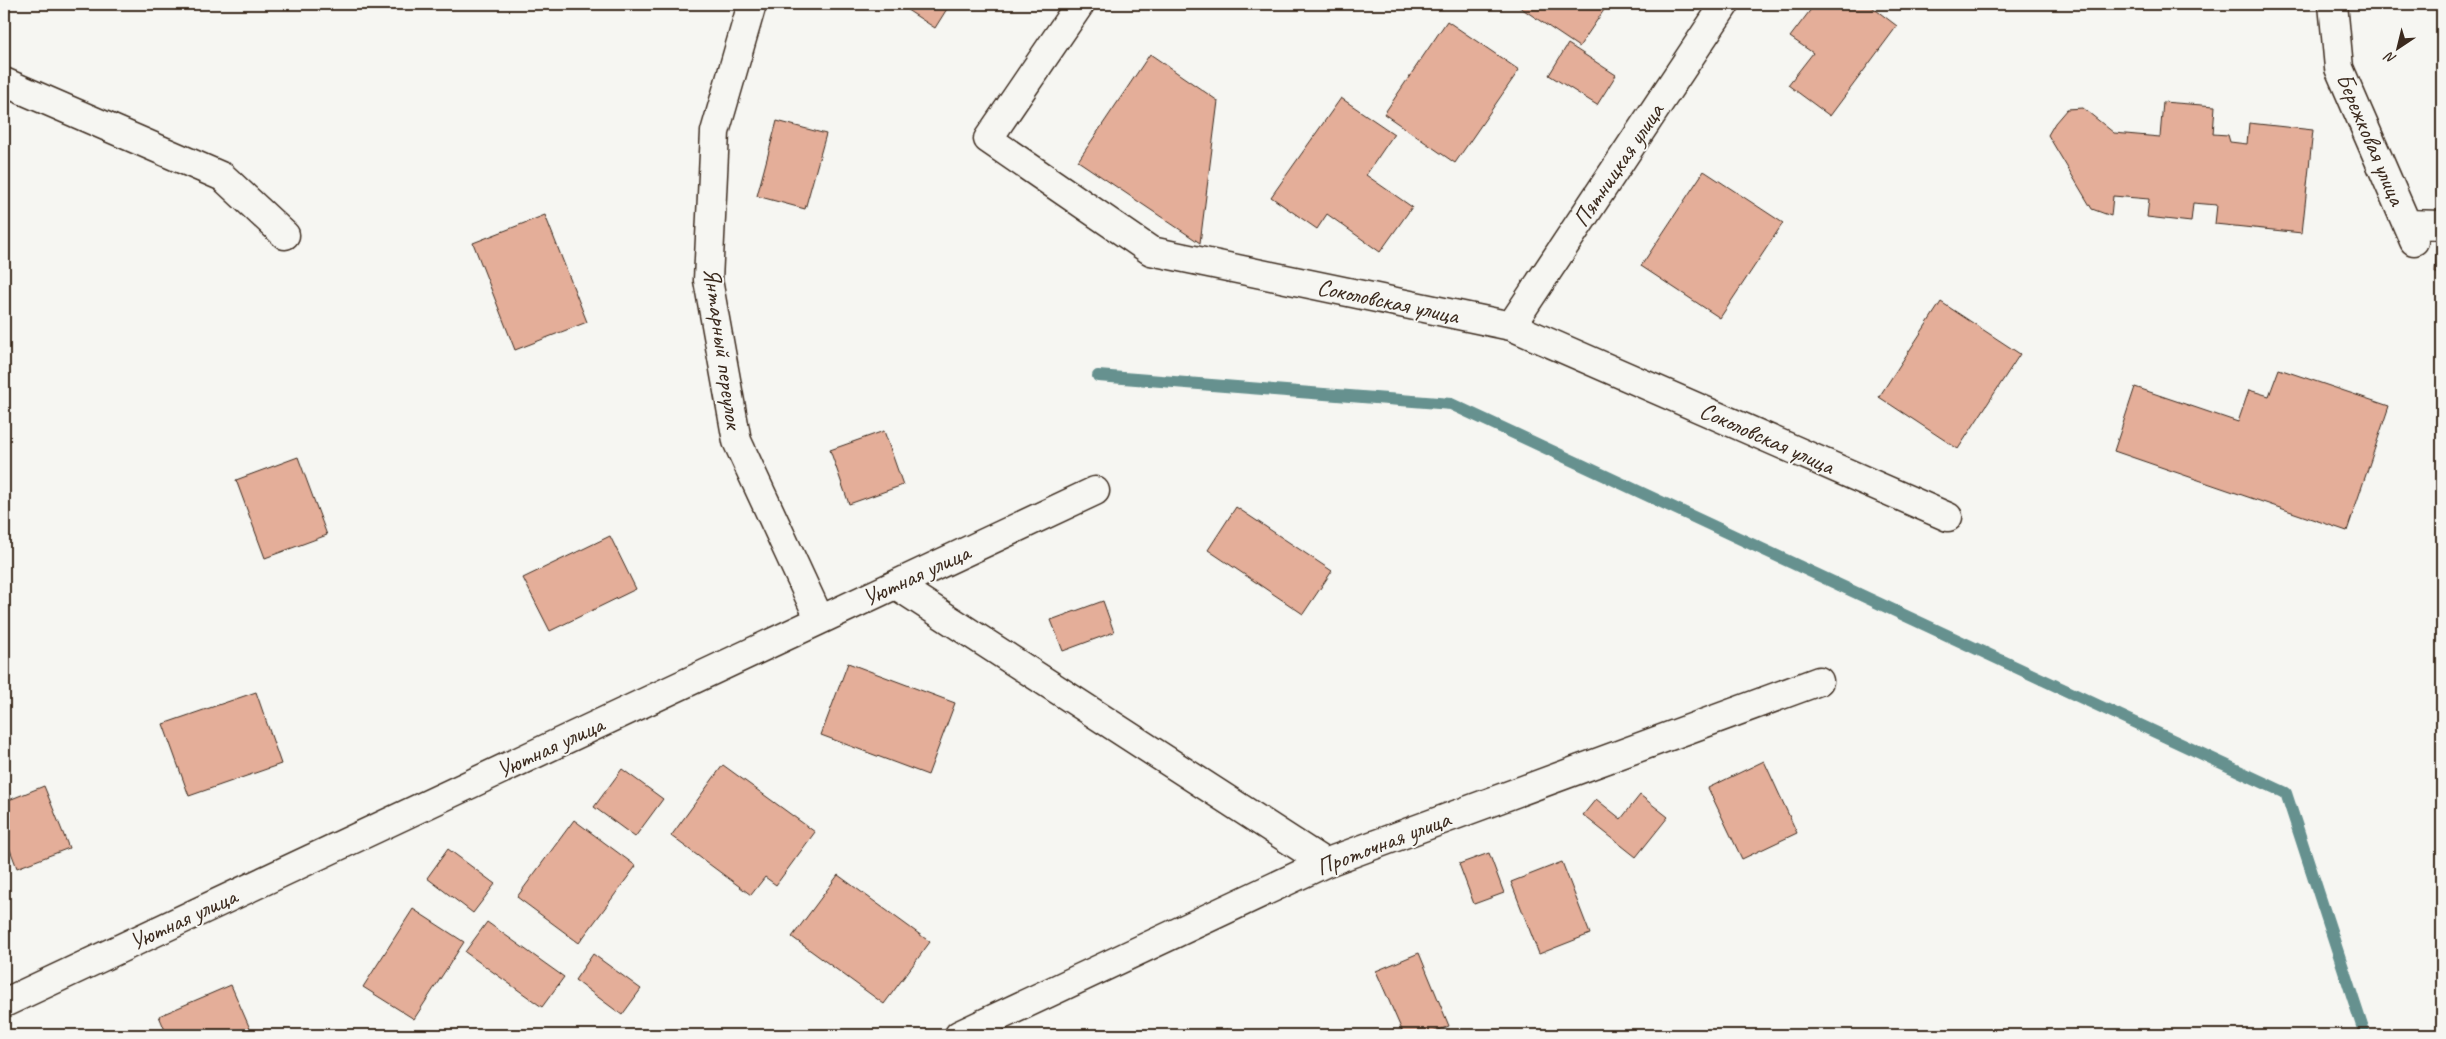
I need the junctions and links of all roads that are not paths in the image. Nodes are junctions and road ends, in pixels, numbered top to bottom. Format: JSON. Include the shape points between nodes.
{"nodes":[{"id":1,"x":752,"y":4,"type":"edge"},
{"id":2,"x":1080,"y":4,"type":"edge"},
{"id":3,"x":1725,"y":4,"type":"edge"},
{"id":4,"x":2332,"y":4,"type":"edge"},
{"id":5,"x":4,"y":82,"type":"edge"},
{"id":6,"x":2442,"y":226,"type":"edge"},
{"id":7,"x":285,"y":235,"type":"dead end"},
{"id":8,"x":1510,"y":326,"type":"junction"},
{"id":9,"x":1095,"y":491,"type":"dead end"},
{"id":10,"x":1948,"y":518,"type":"dead end"},
{"id":11,"x":896,"y":585,"type":"junction"},
{"id":12,"x":820,"y":620,"type":"junction"},
{"id":13,"x":1819,"y":681,"type":"dead end"},
{"id":14,"x":1324,"y":863,"type":"junction"},
{"id":15,"x":4,"y":1003,"type":"edge"},
{"id":16,"x":959,"y":1035,"type":"edge"}],
"edges":[{"from":1,"to":12,"type":"street","name":"Янтарный переулок","via":[[715,132],[708,280],[737,441]]},
{"from":2,"to":8,"type":"street","name":"Соколовская улица","via":[[988,139],[1151,252]]},
{"from":3,"to":8,"type":"street","name":"Пятницкая улица"},
{"from":4,"to":6,"type":"street","name":"Бережковая улица","via":[[2338,68],[2411,233]]},
{"from":5,"to":7,"type":"street","via":[[223,177]]},
{"from":8,"to":10,"type":"street","name":"Соколовская улица"},
{"from":9,"to":11,"type":"street","name":"Уютная улица"},
{"from":11,"to":12,"type":"street","name":"Уютная улица"},
{"from":11,"to":14,"type":"street"},
{"from":12,"to":15,"type":"street","name":"Уютная улица"},
{"from":13,"to":14,"type":"street","name":"Проточная улица"},
{"from":14,"to":16,"type":"street","name":"Проточная улица"}]}
